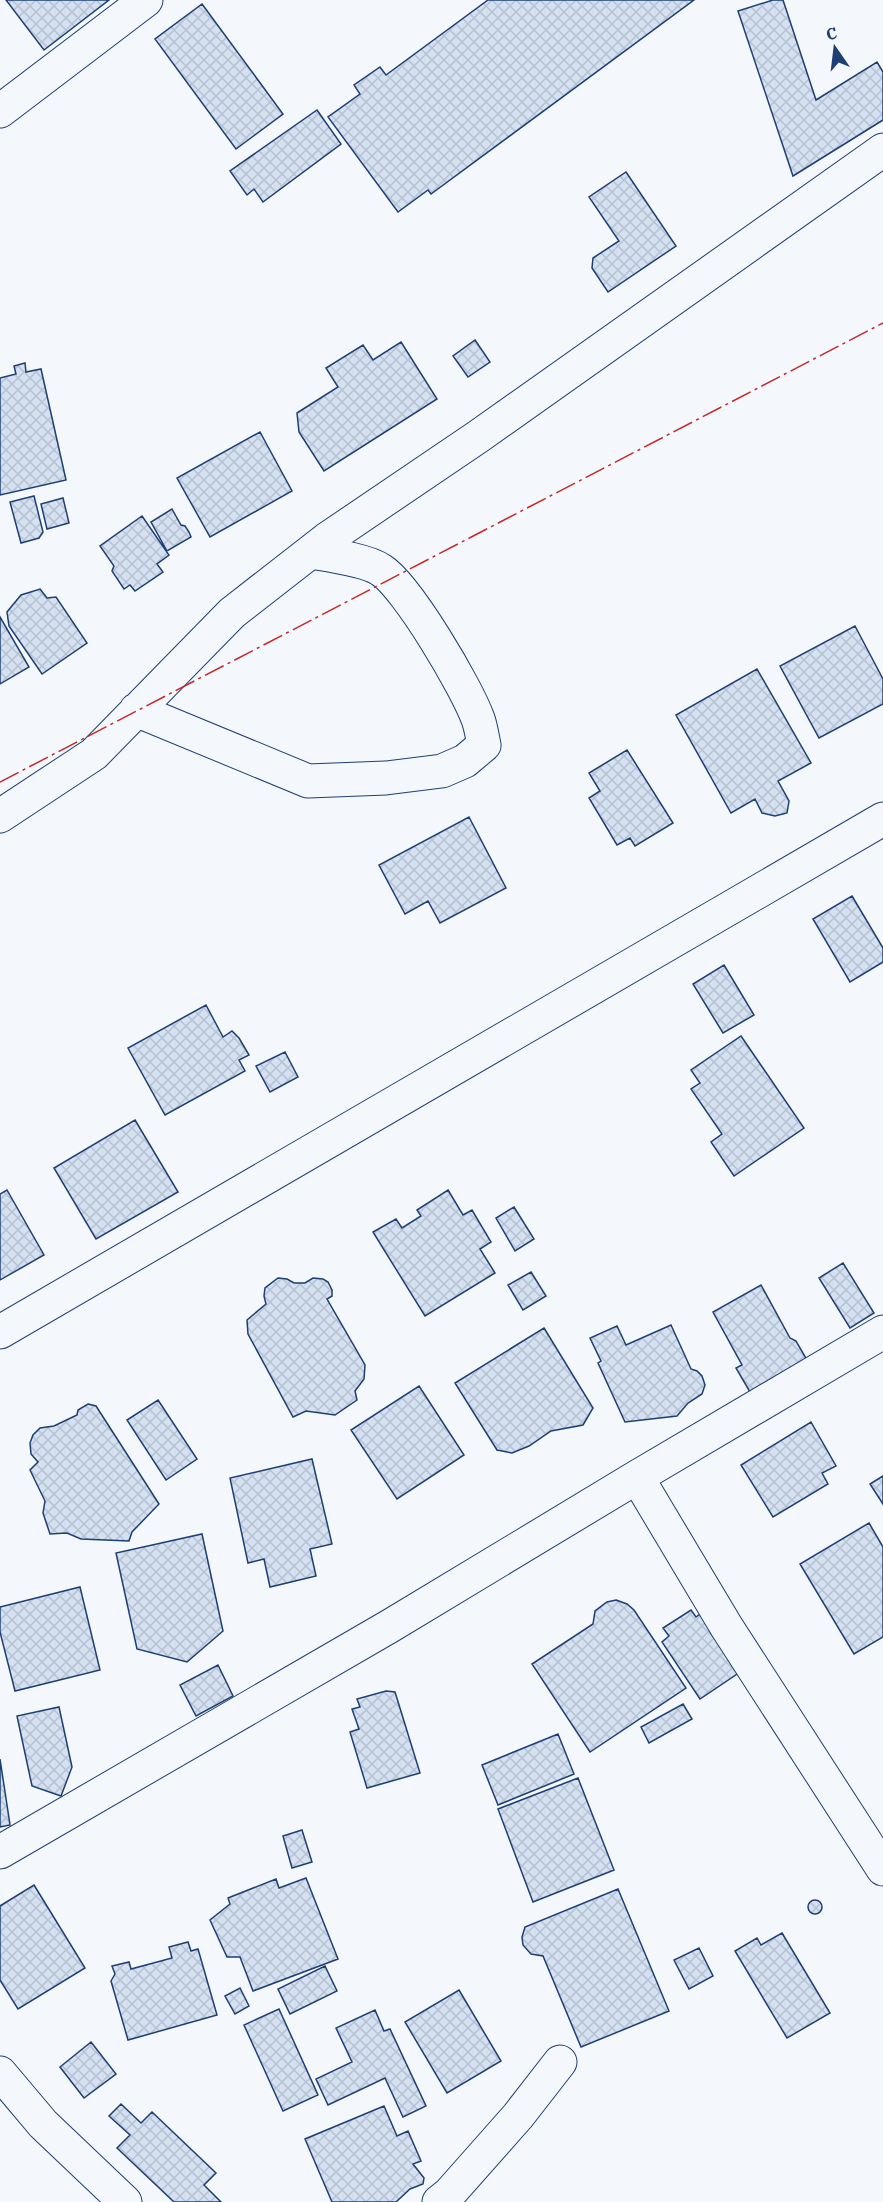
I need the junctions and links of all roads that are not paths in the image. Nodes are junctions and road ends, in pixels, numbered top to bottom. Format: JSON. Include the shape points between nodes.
{"nodes":[{"id":1,"x":146,"y":0,"type":"edge"},
{"id":2,"x":0,"y":111,"type":"edge"},
{"id":3,"x":883,"y":150,"type":"edge"},
{"id":4,"x":311,"y":552,"type":"junction"},
{"id":5,"x":136,"y":710,"type":"junction"},
{"id":6,"x":0,"y":816,"type":"edge"},
{"id":7,"x":883,"y":819,"type":"edge"},
{"id":8,"x":0,"y":1332,"type":"edge"},
{"id":9,"x":883,"y":1332,"type":"edge"},
{"id":10,"x":638,"y":1477,"type":"junction"},
{"id":11,"x":0,"y":1852,"type":"edge"},
{"id":12,"x":883,"y":1869,"type":"edge"},
{"id":13,"x":560,"y":2062,"type":"dead end"},
{"id":14,"x":0,"y":2073,"type":"edge"},
{"id":15,"x":125,"y":2202,"type":"edge"},
{"id":16,"x":439,"y":2202,"type":"edge"}],
"edges":[{"from":1,"to":2,"type":"street"},
{"from":3,"to":4,"type":"street"},
{"from":4,"to":5,"type":"street","via":[[232,613]]},
{"from":4,"to":5,"type":"street","via":[[380,569],[399,585],[457,678],[478,718],[484,745],[465,761],[442,771],[308,782]]},
{"from":5,"to":6,"type":"street","via":[[94,754]]},
{"from":7,"to":8,"type":"street"},
{"from":9,"to":10,"type":"street"},
{"from":10,"to":11,"type":"street"},
{"from":10,"to":12,"type":"street","via":[[726,1626]]},
{"from":13,"to":16,"type":"street","via":[[518,2116]]},
{"from":14,"to":15,"type":"street","via":[[43,2124]]}]}
